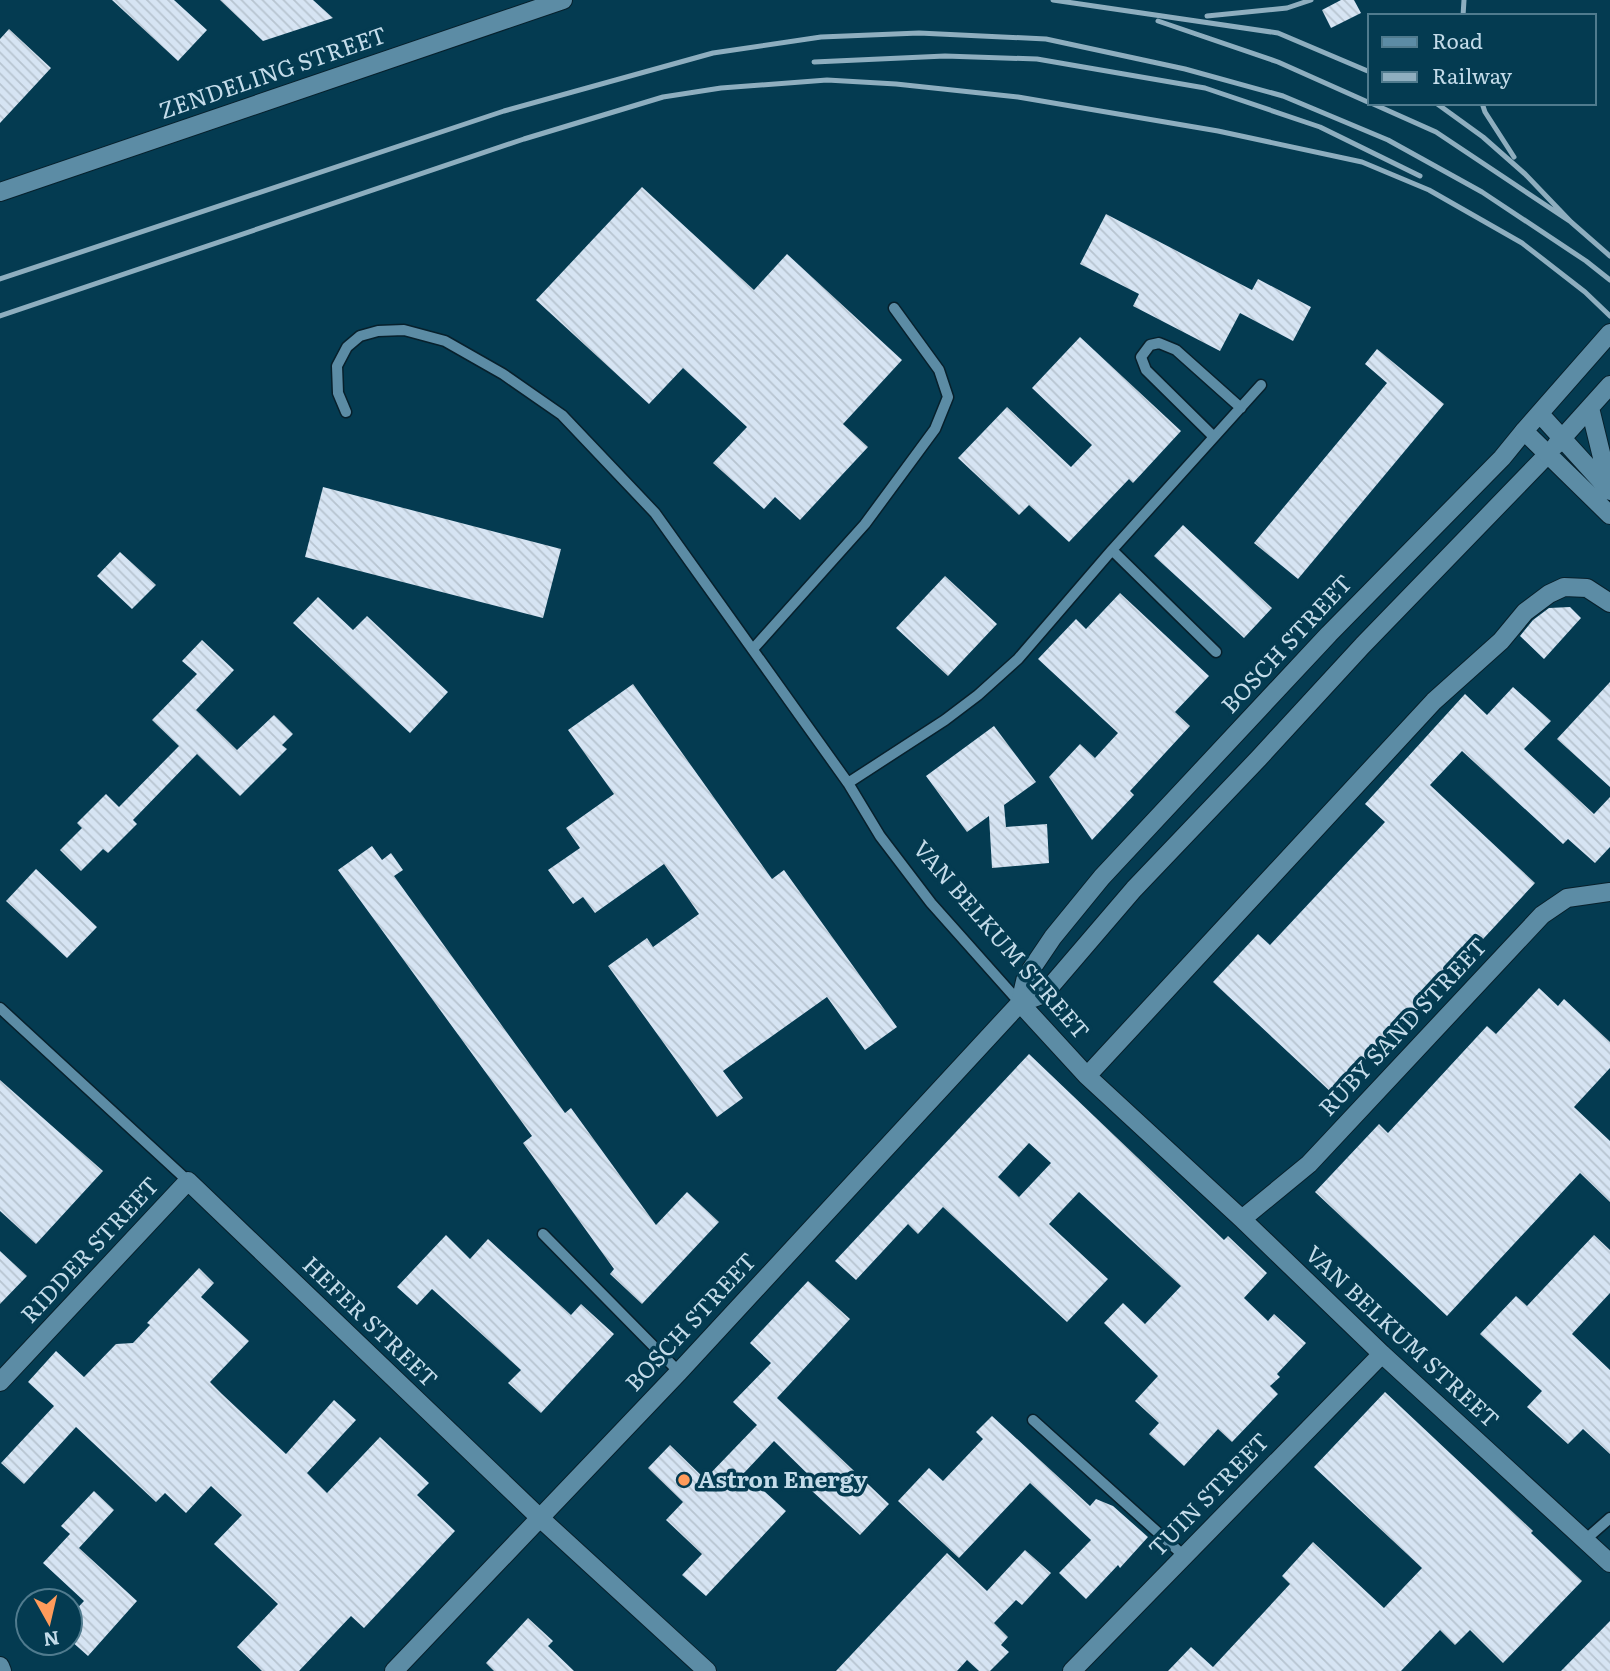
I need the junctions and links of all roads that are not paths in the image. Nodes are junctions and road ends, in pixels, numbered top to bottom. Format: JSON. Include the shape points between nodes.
{"nodes":[{"id":1,"x":563,"y":0,"type":"edge"},
{"id":2,"x":0,"y":192,"type":"edge"},
{"id":3,"x":894,"y":308,"type":"dead end"},
{"id":4,"x":1604,"y":340,"type":"edge"},
{"id":5,"x":1610,"y":385,"type":"edge"},
{"id":6,"x":1261,"y":386,"type":"dead end"},
{"id":7,"x":1241,"y":408,"type":"junction"},
{"id":8,"x":1590,"y":408,"type":"junction"},
{"id":9,"x":346,"y":412,"type":"dead end"},
{"id":10,"x":1540,"y":414,"type":"junction"},
{"id":11,"x":1524,"y":431,"type":"junction"},
{"id":12,"x":1214,"y":437,"type":"junction"},
{"id":13,"x":1562,"y":437,"type":"junction"},
{"id":14,"x":1548,"y":454,"type":"junction"},
{"id":15,"x":1610,"y":490,"type":"edge"},
{"id":16,"x":1610,"y":515,"type":"edge"},
{"id":17,"x":1112,"y":550,"type":"junction"},
{"id":18,"x":1610,"y":603,"type":"edge"},
{"id":19,"x":753,"y":649,"type":"junction"},
{"id":20,"x":1216,"y":652,"type":"dead end"},
{"id":21,"x":848,"y":783,"type":"junction"},
{"id":22,"x":1610,"y":892,"type":"edge"},
{"id":23,"x":1020,"y":1003,"type":"junction"},
{"id":24,"x":0,"y":1008,"type":"edge"},
{"id":25,"x":1087,"y":1076,"type":"junction"},
{"id":26,"x":188,"y":1181,"type":"junction"},
{"id":27,"x":1242,"y":1219,"type":"junction"},
{"id":28,"x":543,"y":1234,"type":"dead end"},
{"id":29,"x":1382,"y":1354,"type":"junction"},
{"id":30,"x":679,"y":1372,"type":"junction"},
{"id":31,"x":2,"y":1377,"type":"edge"},
{"id":32,"x":1033,"y":1420,"type":"dead end"},
{"id":33,"x":540,"y":1518,"type":"junction"},
{"id":34,"x":1610,"y":1518,"type":"edge"},
{"id":35,"x":1585,"y":1540,"type":"junction"},
{"id":36,"x":1184,"y":1556,"type":"junction"},
{"id":37,"x":1610,"y":1563,"type":"edge"},
{"id":38,"x":0,"y":1666,"type":"edge"},
{"id":39,"x":2,"y":1671,"type":"edge"},
{"id":40,"x":394,"y":1671,"type":"edge"},
{"id":41,"x":707,"y":1671,"type":"edge"},
{"id":42,"x":1072,"y":1671,"type":"edge"}],
"edges":[{"from":1,"to":2,"type":"street","name":"ZENDELING STREET"},
{"from":3,"to":19,"type":"lane","via":[[939,370],[948,397],[935,429],[865,524]]},
{"from":4,"to":10,"type":"street","name":"BOSCH STREET"},
{"from":5,"to":8,"type":"street","name":"BOSCH STREET"},
{"from":6,"to":7,"type":"lane"},
{"from":7,"to":12,"type":"lane"},
{"from":7,"to":12,"type":"lane","via":[[1176,350],[1158,343],[1145,350],[1141,356],[1146,370]]},
{"from":8,"to":13,"type":"street","name":"BOSCH STREET"},
{"from":8,"to":15,"type":"street"},
{"from":9,"to":19,"type":"lane","name":"VAN BELKUM STREET","via":[[338,393],[337,366],[359,336],[378,331],[404,330],[445,341],[503,373],[562,415],[655,513]]},
{"from":10,"to":11,"type":"street","name":"BOSCH STREET"},
{"from":10,"to":13,"type":"street"},
{"from":11,"to":14,"type":"street"},
{"from":11,"to":23,"type":"street","name":"BOSCH STREET","via":[[1102,877],[1026,977]]},
{"from":12,"to":17,"type":"lane"},
{"from":13,"to":14,"type":"street","name":"BOSCH STREET"},
{"from":13,"to":15,"type":"street"},
{"from":14,"to":16,"type":"street"},
{"from":14,"to":23,"type":"street","name":"BOSCH STREET","via":[[1134,889],[1044,994]]},
{"from":17,"to":20,"type":"lane"},
{"from":17,"to":21,"type":"lane","via":[[1018,659],[978,695]]},
{"from":18,"to":25,"type":"street","via":[[1587,588],[1564,587],[1525,612],[1501,641],[1424,711]]},
{"from":19,"to":21,"type":"lane","name":"VAN BELKUM STREET"},
{"from":21,"to":23,"type":"lane","name":"VAN BELKUM STREET","via":[[880,836],[931,903]]},
{"from":22,"to":27,"type":"street","name":"RUBY SAND STREET","via":[[1567,898],[1542,915],[1309,1164]]},
{"from":23,"to":25,"type":"street","name":"VAN BELKUM STREET"},
{"from":23,"to":30,"type":"street","name":"BOSCH STREET"},
{"from":24,"to":26,"type":"lane","name":"HEFER STREET"},
{"from":25,"to":27,"type":"street","name":"VAN BELKUM STREET"},
{"from":26,"to":31,"type":"street","name":"RIDDER STREET"},
{"from":26,"to":33,"type":"street","name":"HEFER STREET"},
{"from":27,"to":29,"type":"street","name":"VAN BELKUM STREET"},
{"from":28,"to":30,"type":"lane"},
{"from":29,"to":35,"type":"street","name":"VAN BELKUM STREET"},
{"from":29,"to":36,"type":"street","name":"TUIN STREET"},
{"from":30,"to":33,"type":"street","name":"BOSCH STREET"},
{"from":32,"to":36,"type":"lane"},
{"from":33,"to":40,"type":"street","name":"BOSCH STREET"},
{"from":33,"to":41,"type":"street","name":"HEFER STREET"},
{"from":34,"to":35,"type":"lane"},
{"from":35,"to":37,"type":"street","name":"VAN BELKUM STREET"},
{"from":36,"to":42,"type":"street","name":"TUIN STREET"},
{"from":38,"to":39,"type":"street"}]}
